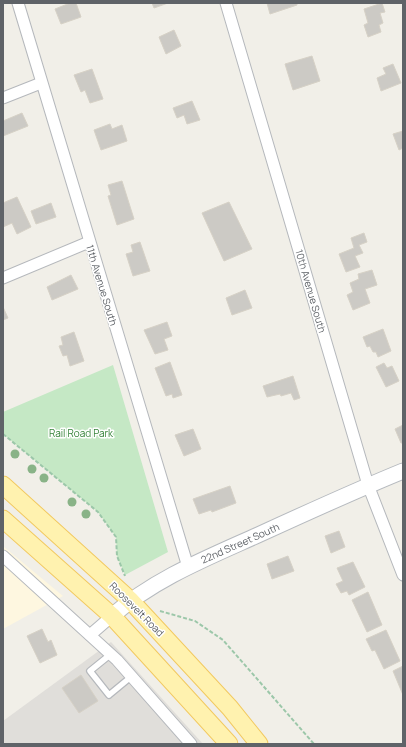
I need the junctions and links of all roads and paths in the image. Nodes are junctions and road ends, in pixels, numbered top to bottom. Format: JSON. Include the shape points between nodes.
{"nodes":[{"id":1,"x":18,"y":3,"type":"edge"},
{"id":2,"x":226,"y":3,"type":"edge"},
{"id":3,"x":41,"y":83,"type":"junction"},
{"id":4,"x":3,"y":98,"type":"edge"},
{"id":5,"x":89,"y":242,"type":"junction"},
{"id":6,"x":3,"y":278,"type":"edge"},
{"id":7,"x":403,"y":471,"type":"edge"},
{"id":8,"x":3,"y":485,"type":"edge"},
{"id":9,"x":368,"y":485,"type":"junction"},
{"id":10,"x":3,"y":519,"type":"edge"},
{"id":11,"x":3,"y":556,"type":"edge"},
{"id":12,"x":188,"y":567,"type":"junction"},
{"id":13,"x":403,"y":575,"type":"edge"},
{"id":14,"x":130,"y":600,"type":"junction"},
{"id":15,"x":112,"y":616,"type":"junction"},
{"id":16,"x":90,"y":635,"type":"junction"},
{"id":17,"x":111,"y":654,"type":"junction"},
{"id":18,"x":132,"y":676,"type":"junction"},
{"id":19,"x":191,"y":744,"type":"edge"},
{"id":20,"x":229,"y":744,"type":"edge"},
{"id":21,"x":259,"y":744,"type":"edge"}],
"edges":[{"from":1,"to":3,"type":"street","name":"11th Avenue South"},
{"from":2,"to":9,"type":"street","name":"10th Avenue South"},
{"from":3,"to":4,"type":"street"},
{"from":3,"to":5,"type":"street","name":"11th Avenue South"},
{"from":5,"to":6,"type":"street"},
{"from":5,"to":12,"type":"street","name":"11th Avenue South"},
{"from":7,"to":9,"type":"street","name":"22nd Street South"},
{"from":8,"to":14,"type":"main road","name":"Roosevelt Road"},
{"from":9,"to":12,"type":"street","name":"22nd Street South"},
{"from":9,"to":13,"type":"street","name":"10th Avenue South"},
{"from":10,"to":15,"type":"main road"},
{"from":11,"to":16,"type":"street"},
{"from":12,"to":14,"type":"street","name":"22nd Street South"},
{"from":14,"to":15,"type":"street","name":"22nd Street South"},
{"from":14,"to":21,"type":"main road","name":"Roosevelt Road","via":[[230,708]]},
{"from":15,"to":16,"type":"street","name":"22nd Street South"},
{"from":15,"to":20,"type":"main road"},
{"from":16,"to":17,"type":"street"},
{"from":17,"to":18,"type":"street"},
{"from":17,"to":18,"type":"lane","via":[[90,671],[109,695]]},
{"from":18,"to":19,"type":"street"}]}
